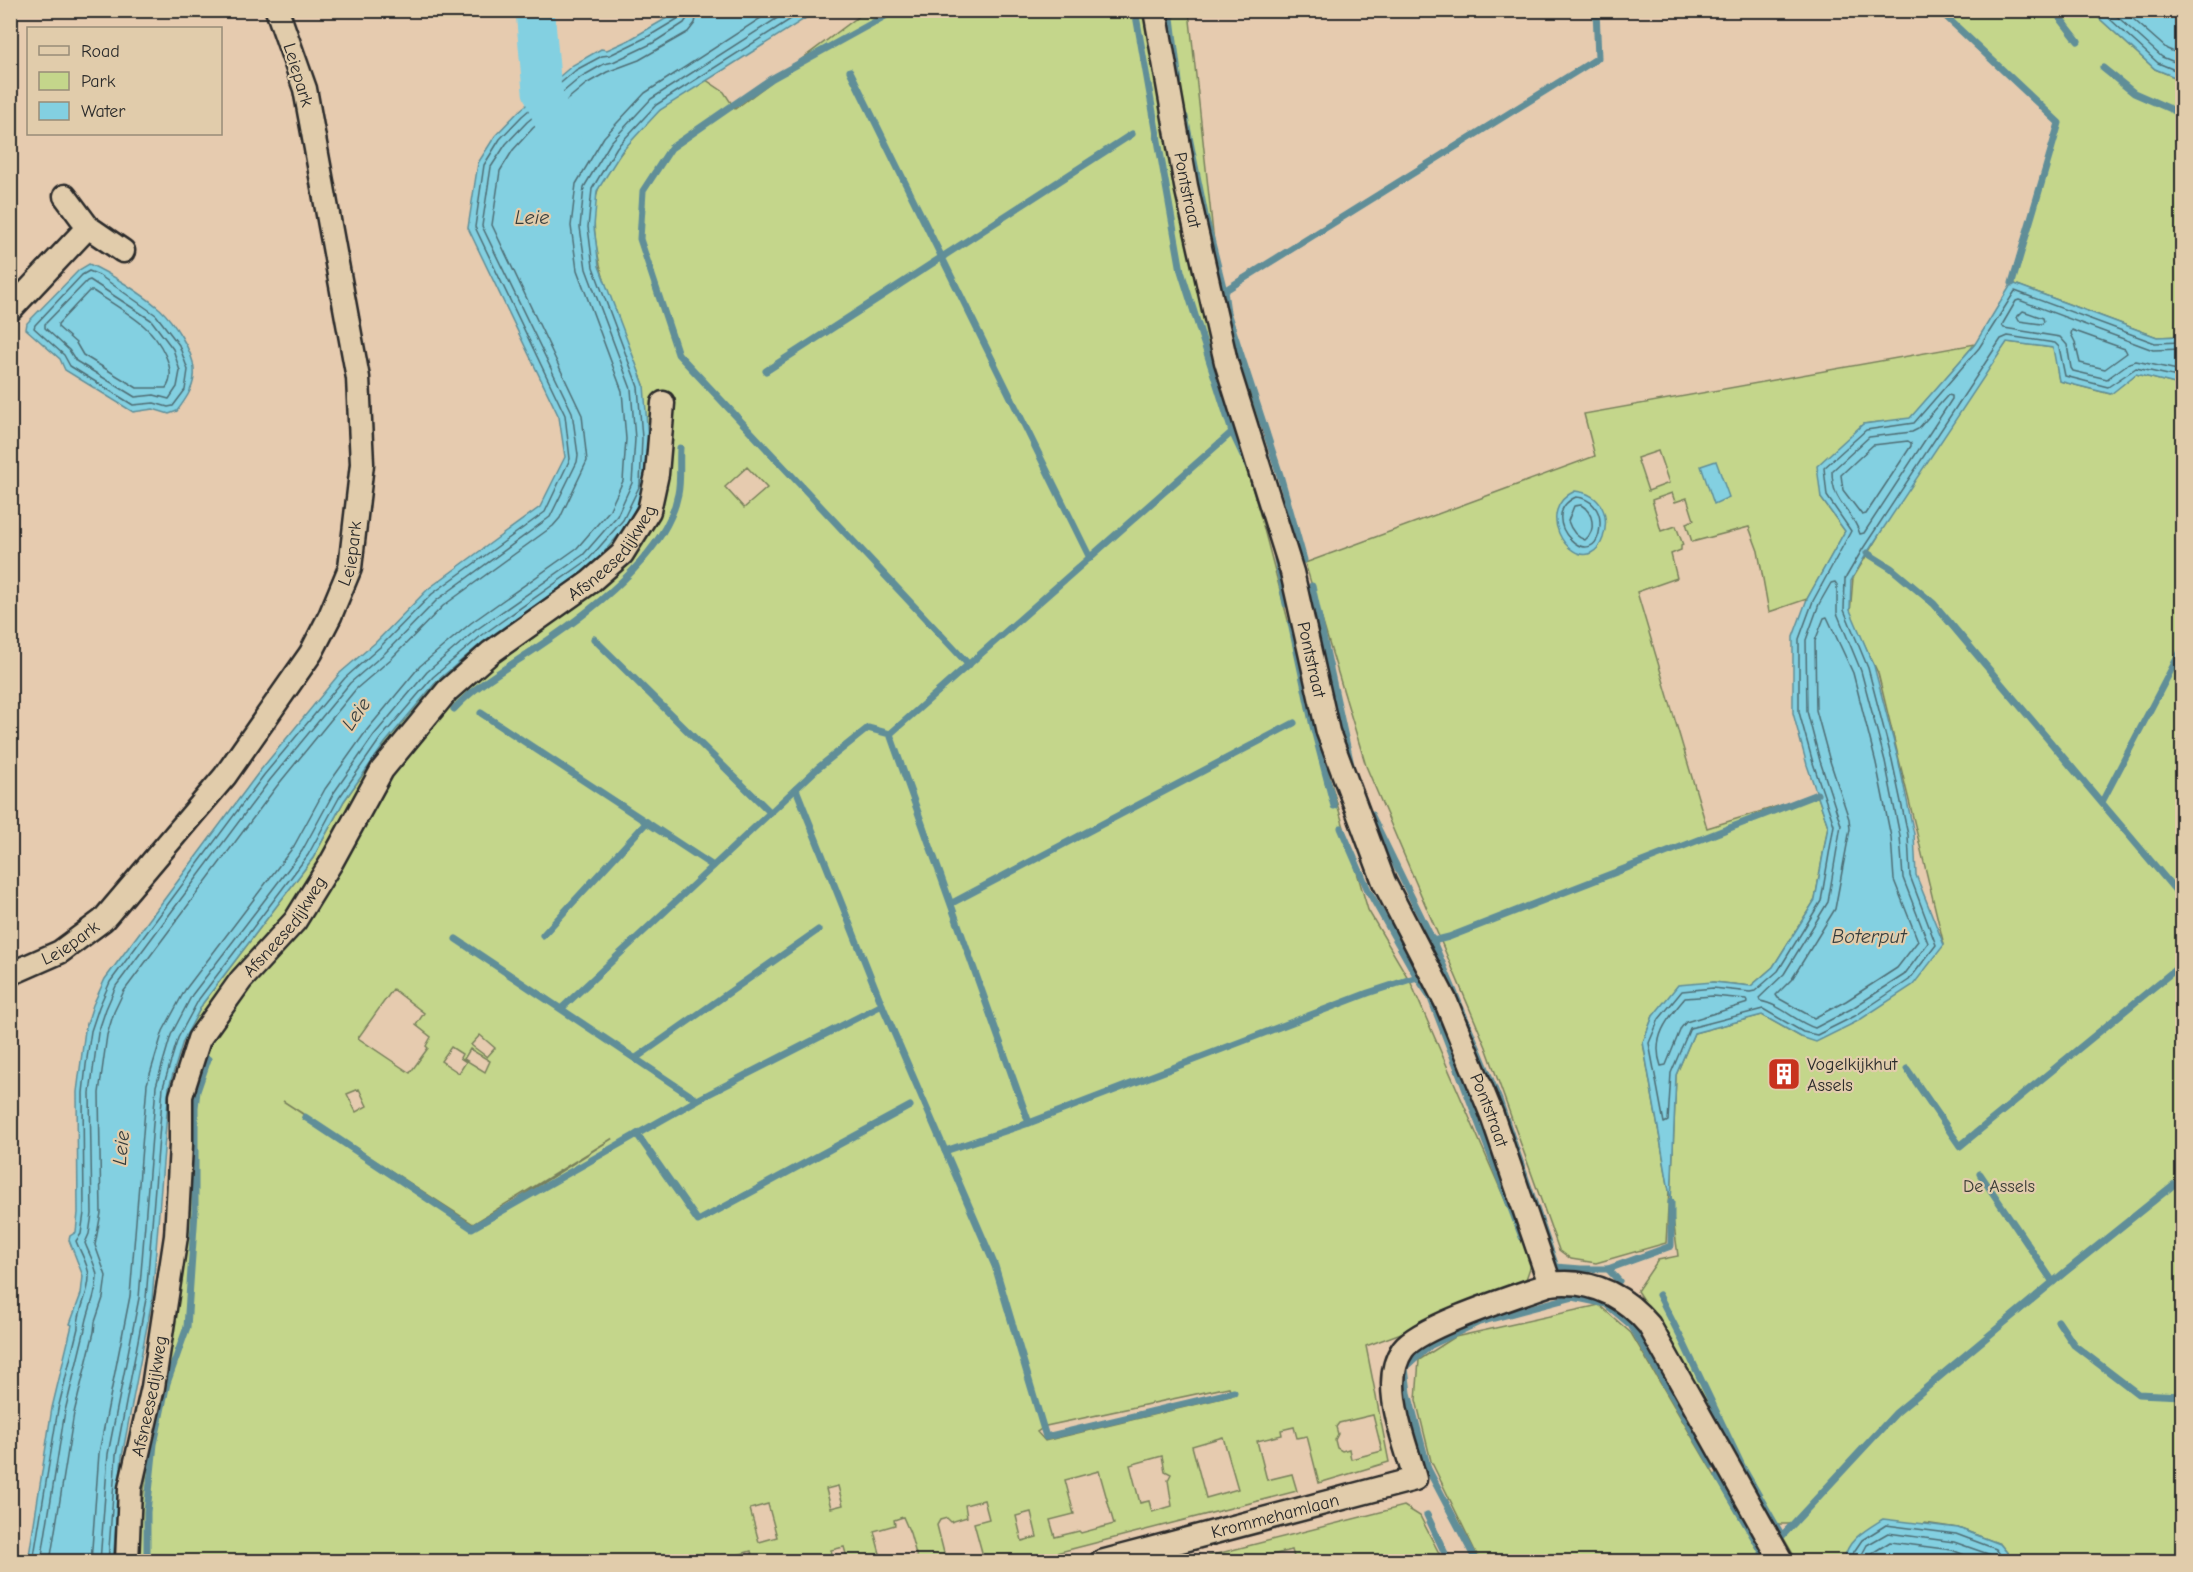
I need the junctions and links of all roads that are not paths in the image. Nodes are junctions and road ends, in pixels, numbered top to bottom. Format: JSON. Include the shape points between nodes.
{"nodes":[{"id":1,"x":277,"y":10,"type":"edge"},
{"id":2,"x":1155,"y":10,"type":"edge"},
{"id":3,"x":64,"y":196,"type":"dead end"},
{"id":4,"x":88,"y":227,"type":"junction"},
{"id":5,"x":123,"y":251,"type":"dead end"},
{"id":6,"x":10,"y":310,"type":"edge"},
{"id":7,"x":663,"y":403,"type":"dead end"},
{"id":8,"x":10,"y":974,"type":"edge"},
{"id":9,"x":1550,"y":1284,"type":"junction"},
{"id":10,"x":127,"y":1562,"type":"edge"},
{"id":11,"x":1101,"y":1562,"type":"edge"},
{"id":12,"x":1782,"y":1562,"type":"edge"}],
"edges":[{"from":1,"to":8,"type":"street","name":"Leiepark","via":[[305,89],[358,378],[362,464],[350,568],[311,653],[225,776],[103,920],[60,952]]},
{"from":2,"to":9,"type":"street","name":"Pontstraat","via":[[1186,186],[1226,362],[1292,572],[1328,732],[1384,882],[1446,1002],[1492,1115]]},
{"from":3,"to":4,"type":"street"},
{"from":4,"to":5,"type":"street"},
{"from":4,"to":6,"type":"street"},
{"from":7,"to":10,"type":"street","name":"Afsneesedijkweg","via":[[657,474],[649,511],[622,555],[490,653],[447,691],[382,770],[295,921],[241,980],[199,1039],[181,1096],[176,1236],[153,1387],[130,1488]]},
{"from":9,"to":11,"type":"street","name":"Krommehamlaan","via":[[1436,1327],[1402,1349],[1394,1367],[1393,1386],[1415,1479]]},
{"from":9,"to":12,"type":"street","via":[[1568,1282],[1620,1297],[1649,1325]]}]}
